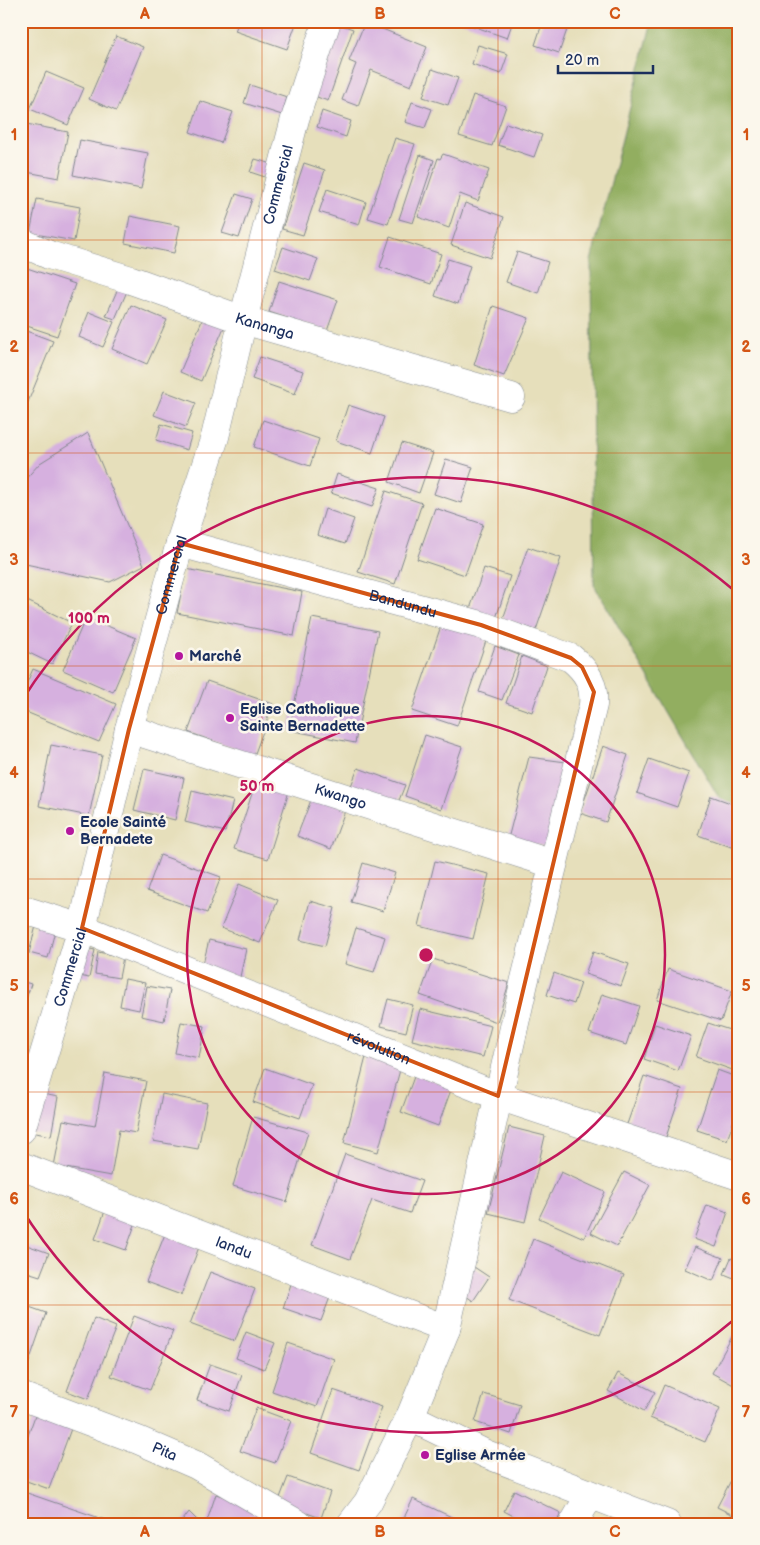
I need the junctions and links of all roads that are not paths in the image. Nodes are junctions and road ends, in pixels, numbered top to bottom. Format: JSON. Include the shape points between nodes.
{"nodes":[{"id":1,"x":327,"y":21,"type":"edge"},
{"id":2,"x":21,"y":242,"type":"edge"},
{"id":3,"x":242,"y":320,"type":"junction"},
{"id":4,"x":511,"y":397,"type":"dead end"},
{"id":5,"x":180,"y":543,"type":"junction"},
{"id":6,"x":129,"y":729,"type":"junction"},
{"id":7,"x":553,"y":864,"type":"junction"},
{"id":8,"x":21,"y":909,"type":"edge"},
{"id":9,"x":82,"y":928,"type":"junction"},
{"id":10,"x":498,"y":1096,"type":"junction"},
{"id":11,"x":21,"y":1130,"type":"edge"},
{"id":12,"x":21,"y":1166,"type":"edge"},
{"id":13,"x":739,"y":1176,"type":"edge"},
{"id":14,"x":446,"y":1329,"type":"junction"},
{"id":15,"x":21,"y":1396,"type":"edge"},
{"id":16,"x":410,"y":1417,"type":"junction"},
{"id":17,"x":590,"y":1494,"type":"junction"},
{"id":18,"x":298,"y":1524,"type":"edge"},
{"id":19,"x":351,"y":1524,"type":"edge"},
{"id":20,"x":573,"y":1524,"type":"edge"},
{"id":21,"x":667,"y":1524,"type":"edge"}],
"edges":[{"from":1,"to":3,"type":"street","name":"Commercial","via":[[295,119]]},
{"from":2,"to":3,"type":"street","name":"Kananga","via":[[49,255]]},
{"from":3,"to":4,"type":"street","name":"Kananga"},
{"from":3,"to":5,"type":"street","name":"Commercial","via":[[215,437]]},
{"from":5,"to":6,"type":"street","name":"Commercial"},
{"from":5,"to":7,"type":"street","name":"Bandundu","via":[[481,625],[571,658],[582,667],[594,692],[593,705]]},
{"from":6,"to":7,"type":"street","name":"Kwango"},
{"from":6,"to":9,"type":"street","name":"Commercial"},
{"from":7,"to":10,"type":"street"},
{"from":8,"to":9,"type":"street","name":"révolution"},
{"from":9,"to":10,"type":"street","name":"révolution"},
{"from":9,"to":11,"type":"street","name":"Commercial"},
{"from":10,"to":13,"type":"street","name":"révolution"},
{"from":10,"to":14,"type":"street"},
{"from":12,"to":14,"type":"street","name":"landu"},
{"from":14,"to":16,"type":"street"},
{"from":15,"to":18,"type":"street","name":"Pita","via":[[196,1465]]},
{"from":16,"to":17,"type":"street","via":[[486,1454]]},
{"from":16,"to":19,"type":"street","via":[[368,1502]]},
{"from":17,"to":20,"type":"street"},
{"from":17,"to":21,"type":"street"}]}
